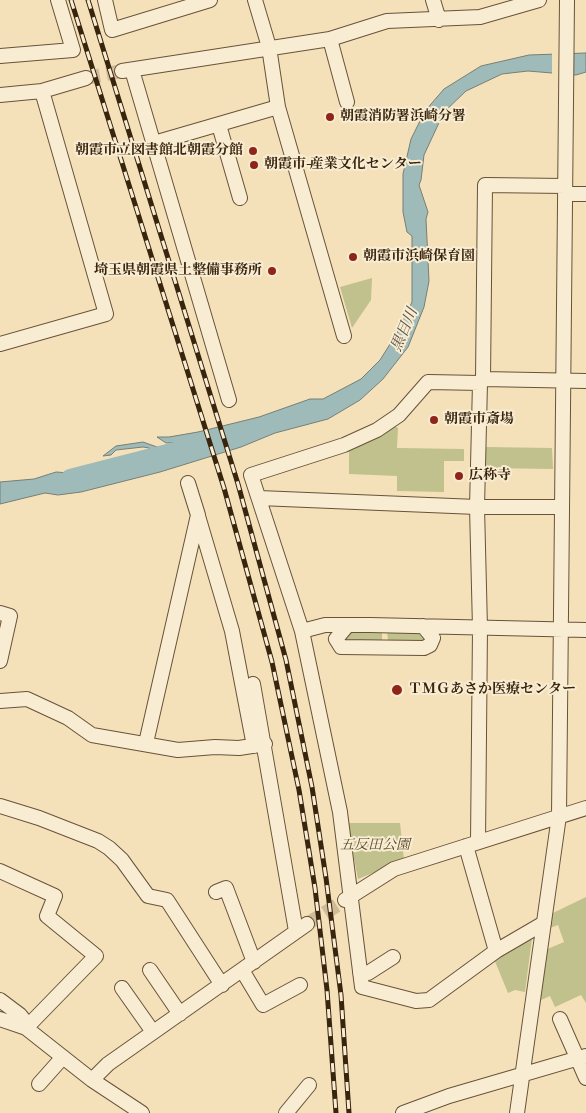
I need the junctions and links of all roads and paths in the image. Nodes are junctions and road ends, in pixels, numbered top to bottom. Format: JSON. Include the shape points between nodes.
{"nodes":[{"id":1,"x":58,"y":0,"type":"edge"},
{"id":2,"x":105,"y":0,"type":"edge"},
{"id":3,"x":210,"y":0,"type":"edge"},
{"id":4,"x":255,"y":0,"type":"edge"},
{"id":5,"x":433,"y":0,"type":"edge"},
{"id":6,"x":539,"y":0,"type":"edge"},
{"id":7,"x":568,"y":0,"type":"edge"},
{"id":8,"x":177,"y":5,"type":"edge"},
{"id":9,"x":439,"y":20,"type":"junction"},
{"id":10,"x":330,"y":39,"type":"junction"},
{"id":11,"x":269,"y":47,"type":"junction"},
{"id":12,"x":0,"y":56,"type":"edge"},
{"id":13,"x":86,"y":78,"type":"tunnel mouth"},
{"id":14,"x":42,"y":91,"type":"junction"},
{"id":15,"x":0,"y":95,"type":"edge"},
{"id":16,"x":347,"y":102,"type":"dead end"},
{"id":17,"x":278,"y":107,"type":"junction"},
{"id":18,"x":219,"y":125,"type":"junction"},
{"id":19,"x":154,"y":143,"type":"junction"},
{"id":20,"x":565,"y":190,"type":"junction"},
{"id":21,"x":586,"y":194,"type":"edge"},
{"id":22,"x":240,"y":198,"type":"dead end"},
{"id":23,"x":344,"y":336,"type":"dead end"},
{"id":24,"x":0,"y":344,"type":"edge"},
{"id":25,"x":481,"y":381,"type":"junction"},
{"id":26,"x":563,"y":381,"type":"junction"},
{"id":27,"x":586,"y":381,"type":"edge"},
{"id":28,"x":229,"y":400,"type":"dead end"},
{"id":29,"x":188,"y":483,"type":"dead end"},
{"id":30,"x":259,"y":498,"type":"junction"},
{"id":31,"x":477,"y":507,"type":"junction"},
{"id":32,"x":562,"y":507,"type":"junction"},
{"id":33,"x":198,"y":515,"type":"junction"},
{"id":34,"x":0,"y":613,"type":"edge"},
{"id":35,"x":325,"y":626,"type":"junction"},
{"id":36,"x":347,"y":626,"type":"junction"},
{"id":37,"x":423,"y":626,"type":"junction"},
{"id":38,"x":447,"y":627,"type":"junction"},
{"id":39,"x":480,"y":628,"type":"junction"},
{"id":40,"x":586,"y":630,"type":"edge"},
{"id":41,"x":302,"y":631,"type":"junction"},
{"id":42,"x":561,"y":631,"type":"junction"},
{"id":43,"x":433,"y":638,"type":"junction"},
{"id":44,"x":336,"y":639,"type":"junction"},
{"id":45,"x":0,"y":661,"type":"edge"},
{"id":46,"x":253,"y":684,"type":"dead end"},
{"id":47,"x":0,"y":701,"type":"edge"},
{"id":48,"x":146,"y":743,"type":"junction"},
{"id":49,"x":259,"y":745,"type":"junction"},
{"id":50,"x":0,"y":806,"type":"edge"},
{"id":51,"x":586,"y":808,"type":"edge"},
{"id":52,"x":559,"y":816,"type":"junction"},
{"id":53,"x":472,"y":844,"type":"junction"},
{"id":54,"x":0,"y":873,"type":"edge"},
{"id":55,"x":216,"y":892,"type":"dead end"},
{"id":56,"x":348,"y":899,"type":"junction"},
{"id":57,"x":544,"y":923,"type":"junction"},
{"id":58,"x":496,"y":951,"type":"junction"},
{"id":59,"x":394,"y":957,"type":"dead end"},
{"id":60,"x":254,"y":962,"type":"junction"},
{"id":61,"x":150,"y":970,"type":"dead end"},
{"id":62,"x":242,"y":970,"type":"junction"},
{"id":63,"x":360,"y":973,"type":"junction"},
{"id":64,"x":222,"y":985,"type":"junction"},
{"id":65,"x":300,"y":985,"type":"dead end"},
{"id":66,"x":122,"y":988,"type":"dead end"},
{"id":67,"x":0,"y":1000,"type":"edge"},
{"id":68,"x":180,"y":1014,"type":"junction"},
{"id":69,"x":0,"y":1018,"type":"edge"},
{"id":70,"x":560,"y":1019,"type":"dead end"},
{"id":71,"x":26,"y":1028,"type":"junction"},
{"id":72,"x":153,"y":1032,"type":"junction"},
{"id":73,"x":63,"y":1057,"type":"junction"},
{"id":74,"x":582,"y":1057,"type":"edge"},
{"id":75,"x":522,"y":1075,"type":"junction"},
{"id":76,"x":586,"y":1078,"type":"edge"},
{"id":77,"x":92,"y":1080,"type":"junction"},
{"id":78,"x":39,"y":1084,"type":"dead end"},
{"id":79,"x":309,"y":1085,"type":"dead end"},
{"id":80,"x":140,"y":1113,"type":"edge"},
{"id":81,"x":286,"y":1113,"type":"edge"},
{"id":82,"x":403,"y":1113,"type":"edge"},
{"id":83,"x":516,"y":1113,"type":"edge"}],
"edges":[{"from":1,"to":12,"type":"street","via":[[73,50]]},
{"from":2,"to":8,"type":"street","via":[[112,30]]},
{"from":3,"to":8,"type":"street"},
{"from":4,"to":11,"type":"street"},
{"from":5,"to":9,"type":"street"},
{"from":6,"to":9,"type":"street","via":[[480,17]]},
{"from":7,"to":20,"type":"street"},
{"from":9,"to":10,"type":"street","via":[[387,21]]},
{"from":10,"to":11,"type":"street"},
{"from":10,"to":16,"type":"street"},
{"from":11,"to":17,"type":"street"},
{"from":11,"to":19,"type":"street","via":[[127,71]]},
{"from":13,"to":14,"type":"street"},
{"from":14,"to":15,"type":"street"},
{"from":14,"to":24,"type":"street","via":[[106,314]]},
{"from":17,"to":18,"type":"street"},
{"from":17,"to":23,"type":"street"},
{"from":18,"to":19,"type":"street"},
{"from":18,"to":22,"type":"street"},
{"from":19,"to":28,"type":"street"},
{"from":20,"to":21,"type":"street"},
{"from":20,"to":25,"type":"street","via":[[485,185]]},
{"from":20,"to":26,"type":"street"},
{"from":25,"to":26,"type":"street"},
{"from":25,"to":30,"type":"street","via":[[428,382],[398,415],[377,430],[251,475]]},
{"from":25,"to":31,"type":"street"},
{"from":26,"to":27,"type":"street"},
{"from":26,"to":32,"type":"street"},
{"from":29,"to":33,"type":"street"},
{"from":30,"to":31,"type":"street"},
{"from":30,"to":41,"type":"street"},
{"from":31,"to":32,"type":"street"},
{"from":31,"to":39,"type":"street"},
{"from":32,"to":42,"type":"street"},
{"from":33,"to":48,"type":"street"},
{"from":33,"to":49,"type":"street","via":[[232,631]]},
{"from":34,"to":45,"type":"street","via":[[10,616]]},
{"from":35,"to":36,"type":"street"},
{"from":35,"to":41,"type":"street"},
{"from":35,"to":44,"type":"street"},
{"from":36,"to":37,"type":"street"},
{"from":36,"to":44,"type":"street"},
{"from":37,"to":38,"type":"street"},
{"from":37,"to":43,"type":"street"},
{"from":38,"to":39,"type":"street"},
{"from":38,"to":43,"type":"street"},
{"from":39,"to":42,"type":"street"},
{"from":39,"to":53,"type":"street"},
{"from":40,"to":42,"type":"street"},
{"from":41,"to":56,"type":"street","via":[[340,812]]},
{"from":42,"to":52,"type":"street"},
{"from":43,"to":44,"type":"street","via":[[424,648],[341,646]]},
{"from":46,"to":49,"type":"street"},
{"from":47,"to":48,"type":"street","via":[[27,699],[68,718],[92,736]]},
{"from":48,"to":49,"type":"street","via":[[178,750]]},
{"from":49,"to":60,"type":"street","via":[[302,927]]},
{"from":50,"to":64,"type":"street","via":[[39,818],[109,848],[122,860],[148,896],[167,900]]},
{"from":51,"to":52,"type":"street"},
{"from":52,"to":53,"type":"street"},
{"from":52,"to":57,"type":"street"},
{"from":53,"to":56,"type":"street","via":[[394,870]]},
{"from":53,"to":58,"type":"street"},
{"from":54,"to":71,"type":"street","via":[[55,896],[47,916],[96,956]]},
{"from":55,"to":60,"type":"street","via":[[226,888]]},
{"from":56,"to":63,"type":"street"},
{"from":57,"to":58,"type":"street"},
{"from":57,"to":75,"type":"street"},
{"from":58,"to":63,"type":"street","via":[[429,1000],[416,1001],[362,987]]},
{"from":59,"to":63,"type":"street","via":[[368,973]]},
{"from":60,"to":62,"type":"street"},
{"from":61,"to":68,"type":"street"},
{"from":62,"to":64,"type":"street"},
{"from":62,"to":65,"type":"street","via":[[263,1005]]},
{"from":64,"to":68,"type":"street"},
{"from":66,"to":72,"type":"street"},
{"from":67,"to":71,"type":"street","via":[[20,1015]]},
{"from":68,"to":72,"type":"street"},
{"from":69,"to":71,"type":"street"},
{"from":70,"to":74,"type":"street"},
{"from":71,"to":73,"type":"street"},
{"from":72,"to":77,"type":"street","via":[[108,1064]]},
{"from":73,"to":77,"type":"street"},
{"from":73,"to":78,"type":"street"},
{"from":74,"to":75,"type":"street"},
{"from":74,"to":76,"type":"street"},
{"from":75,"to":82,"type":"street"},
{"from":75,"to":83,"type":"street"},
{"from":77,"to":80,"type":"street"},
{"from":79,"to":81,"type":"street"}]}
